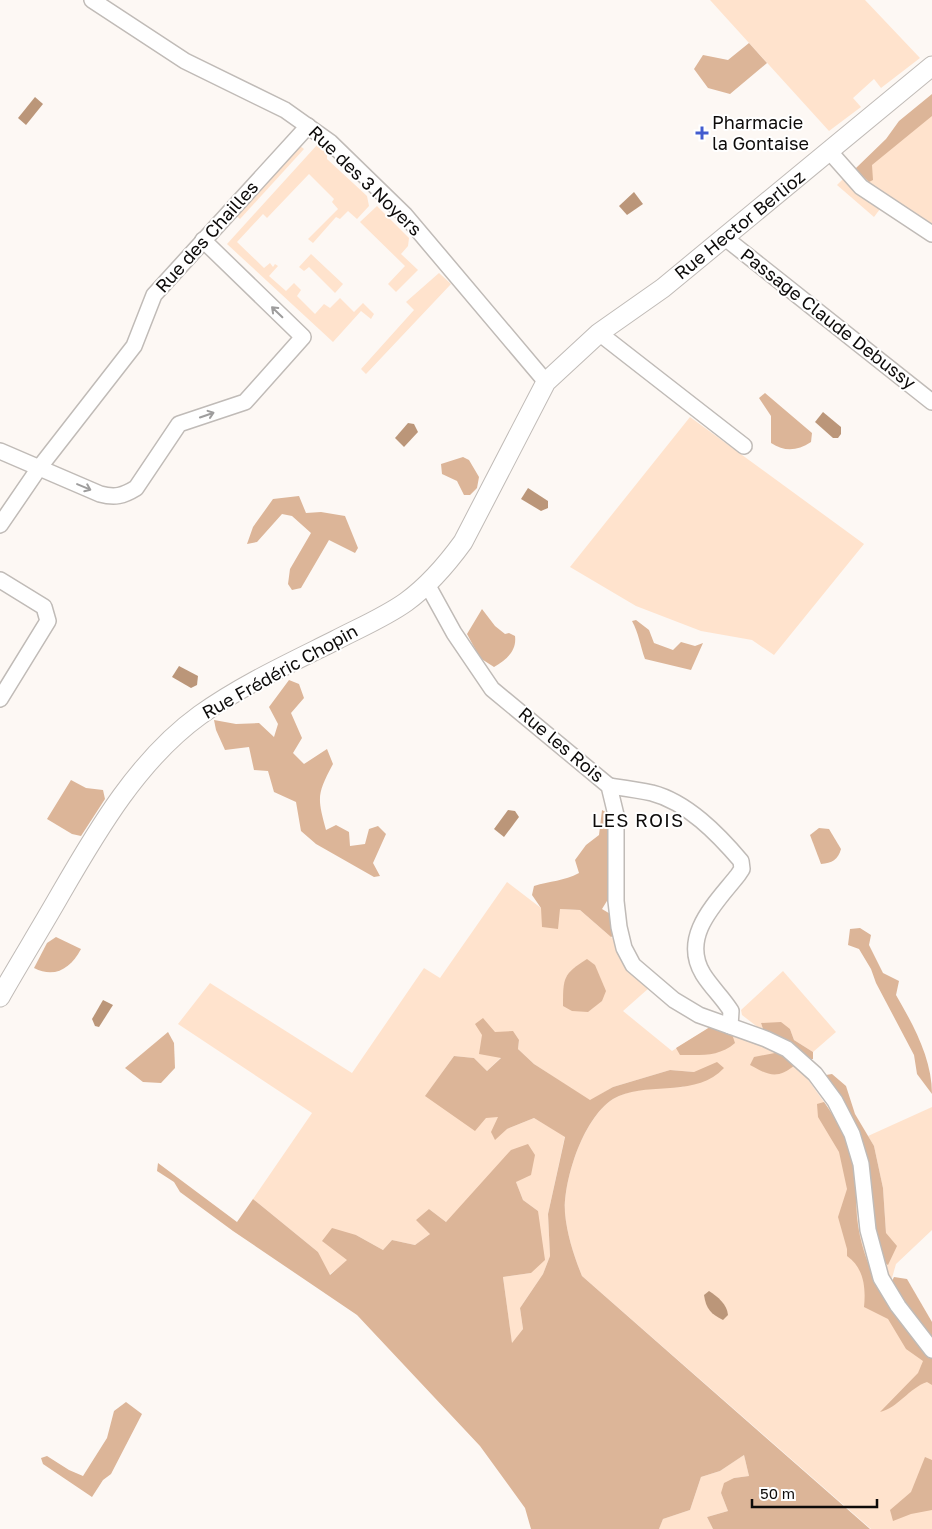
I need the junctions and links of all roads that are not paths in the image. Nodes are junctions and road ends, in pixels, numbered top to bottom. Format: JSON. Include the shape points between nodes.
{"nodes":[{"id":1,"x":92,"y":0,"type":"edge"},
{"id":2,"x":932,"y":66,"type":"edge"},
{"id":3,"x":308,"y":126,"type":"junction"},
{"id":4,"x":830,"y":152,"type":"junction"},
{"id":5,"x":932,"y":234,"type":"edge"},
{"id":6,"x":724,"y":237,"type":"junction"},
{"id":7,"x":203,"y":240,"type":"junction"},
{"id":8,"x":599,"y":333,"type":"junction"},
{"id":9,"x":546,"y":382,"type":"junction"},
{"id":10,"x":932,"y":402,"type":"edge"},
{"id":11,"x":744,"y":446,"type":"dead end"},
{"id":12,"x":0,"y":451,"type":"edge"},
{"id":13,"x":39,"y":468,"type":"junction"},
{"id":14,"x":0,"y":525,"type":"edge"},
{"id":15,"x":0,"y":580,"type":"edge"},
{"id":16,"x":427,"y":584,"type":"junction"},
{"id":17,"x":0,"y":699,"type":"edge"},
{"id":18,"x":610,"y":786,"type":"junction"},
{"id":19,"x":0,"y":997,"type":"edge"},
{"id":20,"x":730,"y":1026,"type":"junction"},
{"id":21,"x":932,"y":1350,"type":"edge"}],
"edges":[{"from":1,"to":3,"type":"street","name":"Rue des 3 Noyers","via":[[185,61],[285,110]]},
{"from":2,"to":4,"type":"street","name":"Rue Hector Berlioz"},
{"from":3,"to":7,"type":"street","name":"Rue des Chailles"},
{"from":3,"to":9,"type":"street","name":"Rue des 3 Noyers","via":[[330,142],[405,215]]},
{"from":4,"to":5,"type":"street","via":[[861,187]]},
{"from":4,"to":6,"type":"street","name":"Rue Hector Berlioz"},
{"from":6,"to":8,"type":"street","name":"Rue Hector Berlioz","via":[[663,288]]},
{"from":6,"to":10,"type":"street","name":"Passage Claude Debussy"},
{"from":7,"to":13,"type":"street","name":"Rue des Chailles","via":[[154,295],[134,346]]},
{"from":13,"to":7,"type":"street","one_way":true,"via":[[100,494],[114,498],[126,494],[136,488],[179,424],[245,402],[303,336]]},
{"from":8,"to":9,"type":"street","name":"Rue Hector Berlioz"},
{"from":8,"to":11,"type":"street"},
{"from":9,"to":16,"type":"street","name":"Rue Frédéric Chopin","via":[[463,542]]},
{"from":12,"to":13,"type":"street"},
{"from":13,"to":14,"type":"street","name":"Rue des Chailles"},
{"from":15,"to":17,"type":"street","via":[[44,608],[48,621]]},
{"from":16,"to":18,"type":"street","name":"Rue les Rois","via":[[454,633],[492,689]]},
{"from":16,"to":19,"type":"street","name":"Rue Frédéric Chopin","via":[[406,602],[236,692],[199,716],[170,742],[135,779],[87,849]]},
{"from":18,"to":20,"type":"street","name":"Rue les Rois","via":[[616,815],[616,901],[624,948],[633,965],[674,1000],[699,1015]]},
{"from":18,"to":20,"type":"street","via":[[653,793],[684,808],[741,861],[742,869],[700,924],[695,948],[703,974],[731,1012]]},
{"from":20,"to":21,"type":"street","name":"Rue les Rois","via":[[787,1049],[815,1074],[835,1101],[852,1134],[861,1164],[868,1230],[881,1278]]}]}
